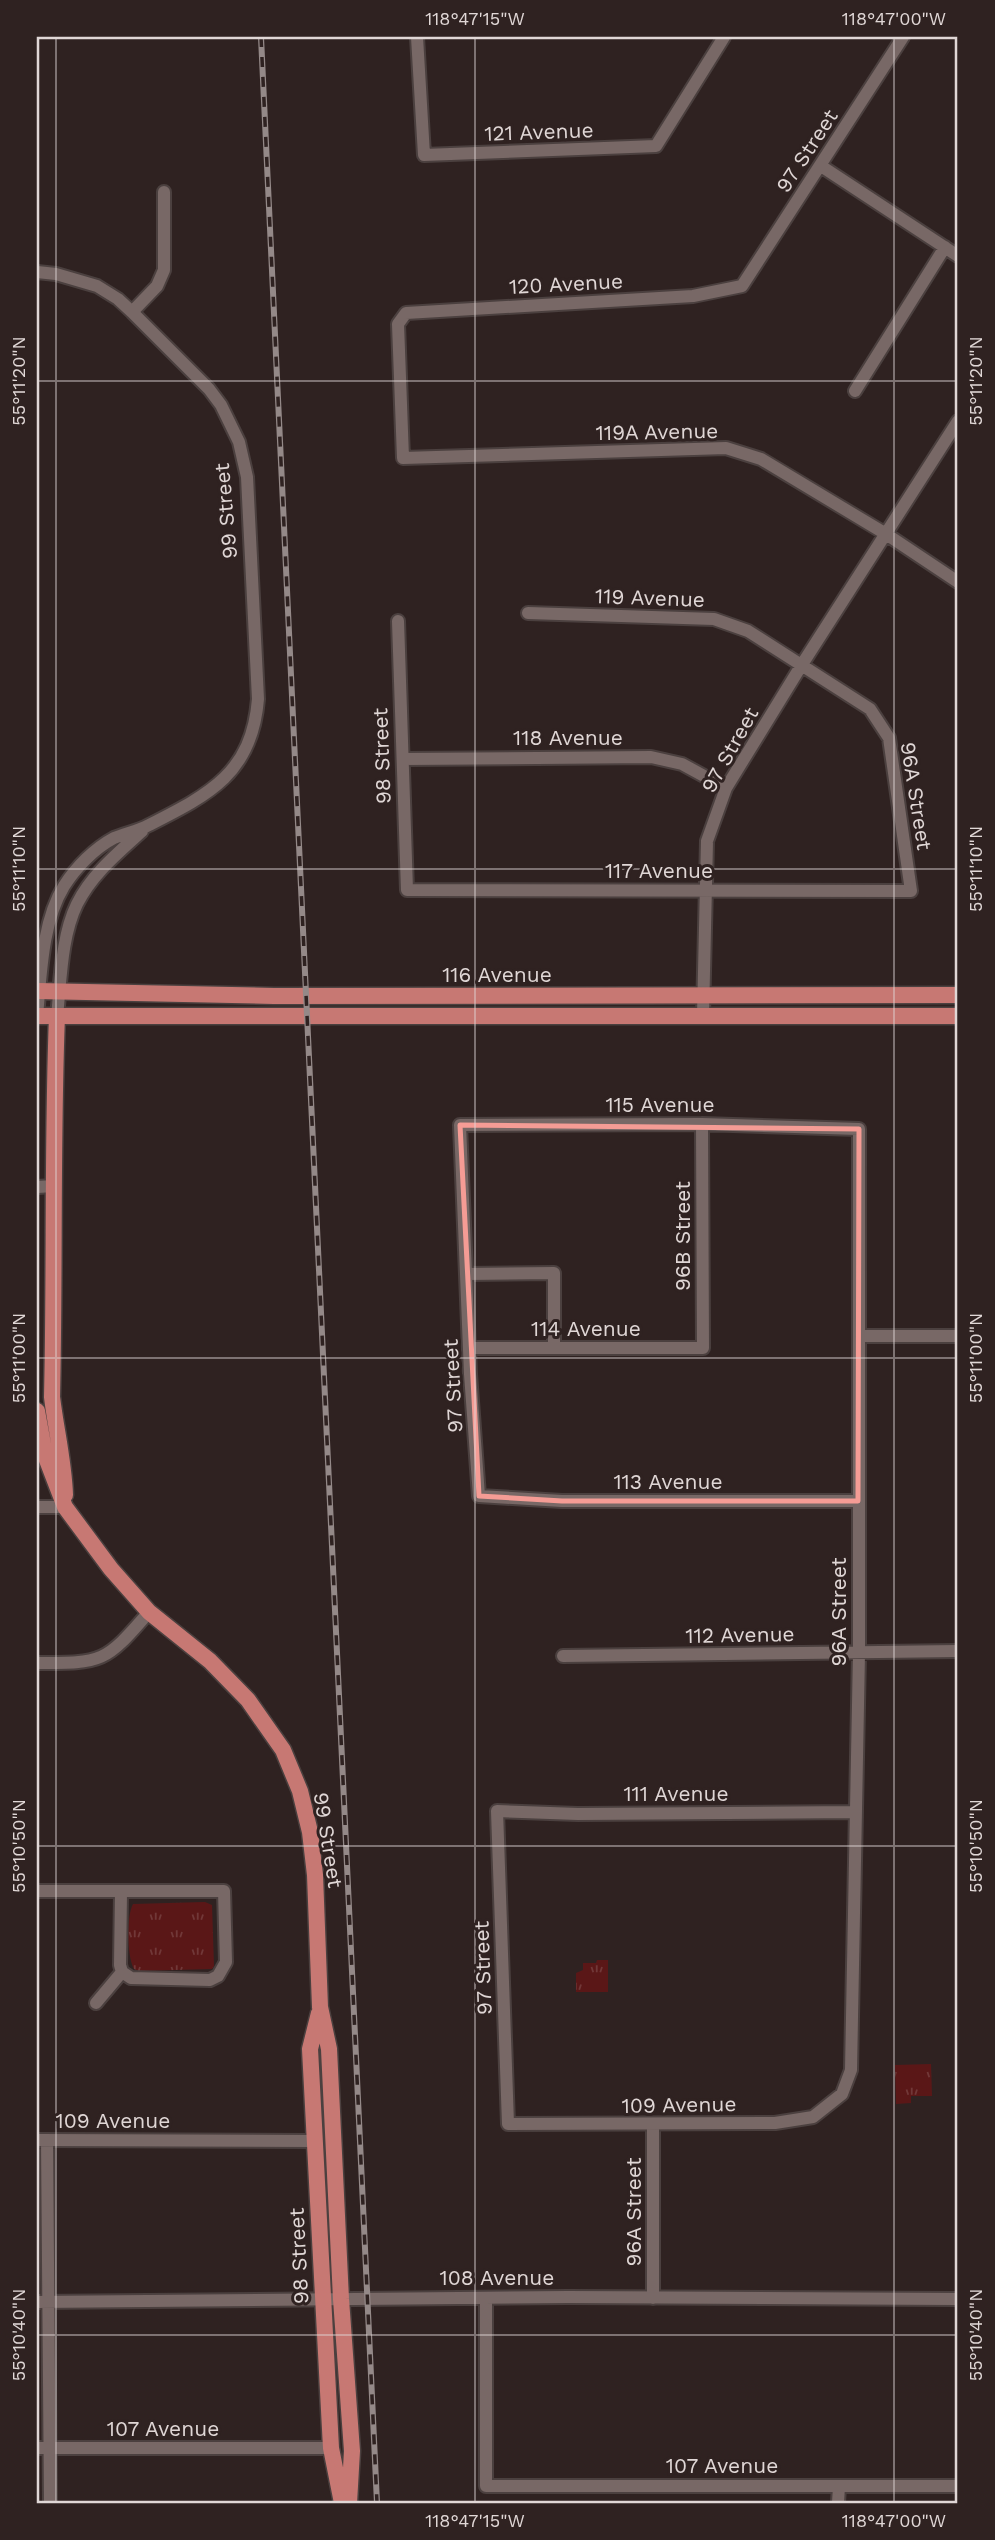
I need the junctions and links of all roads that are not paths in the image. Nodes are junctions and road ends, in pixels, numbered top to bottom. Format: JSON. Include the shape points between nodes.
{"nodes":[{"id":1,"x":417,"y":37,"type":"edge"},
{"id":2,"x":724,"y":37,"type":"edge"},
{"id":3,"x":903,"y":37,"type":"edge"},
{"id":4,"x":821,"y":166,"type":"junction"},
{"id":5,"x":164,"y":192,"type":"dead end"},
{"id":6,"x":945,"y":247,"type":"junction"},
{"id":7,"x":958,"y":256,"type":"edge"},
{"id":8,"x":37,"y":272,"type":"edge"},
{"id":9,"x":742,"y":286,"type":"joint"},
{"id":10,"x":132,"y":312,"type":"junction"},
{"id":11,"x":855,"y":391,"type":"dead end"},
{"id":12,"x":958,"y":421,"type":"edge"},
{"id":13,"x":403,"y":458,"type":"joint"},
{"id":14,"x":886,"y":534,"type":"junction"},
{"id":15,"x":958,"y":582,"type":"edge"},
{"id":16,"x":527,"y":613,"type":"dead end"},
{"id":17,"x":398,"y":621,"type":"dead end"},
{"id":18,"x":801,"y":666,"type":"junction"},
{"id":19,"x":403,"y":759,"type":"junction"},
{"id":20,"x":726,"y":788,"type":"junction"},
{"id":21,"x":148,"y":826,"type":"junction"},
{"id":22,"x":407,"y":890,"type":"joint"},
{"id":23,"x":705,"y":890,"type":"junction"},
{"id":24,"x":911,"y":891,"type":"joint"},
{"id":25,"x":38,"y":991,"type":"edge"},
{"id":26,"x":60,"y":992,"type":"junction"},
{"id":27,"x":958,"y":995,"type":"edge"},
{"id":28,"x":274,"y":996,"type":"junction"},
{"id":29,"x":703,"y":996,"type":"junction"},
{"id":30,"x":703,"y":1015,"type":"junction"},
{"id":31,"x":37,"y":1016,"type":"edge"},
{"id":32,"x":57,"y":1016,"type":"junction"},
{"id":33,"x":275,"y":1016,"type":"junction"},
{"id":34,"x":958,"y":1016,"type":"edge"},
{"id":35,"x":37,"y":1031,"type":"edge"},
{"id":36,"x":702,"y":1124,"type":"junction"},
{"id":37,"x":460,"y":1125,"type":"joint"},
{"id":38,"x":859,"y":1129,"type":"joint"},
{"id":39,"x":54,"y":1186,"type":"junction"},
{"id":40,"x":37,"y":1187,"type":"edge"},
{"id":41,"x":466,"y":1274,"type":"junction"},
{"id":42,"x":860,"y":1336,"type":"junction"},
{"id":43,"x":958,"y":1336,"type":"edge"},
{"id":44,"x":470,"y":1348,"type":"junction"},
{"id":45,"x":554,"y":1348,"type":"junction"},
{"id":46,"x":703,"y":1348,"type":"joint"},
{"id":47,"x":37,"y":1411,"type":"edge"},
{"id":48,"x":479,"y":1496,"type":"joint"},
{"id":49,"x":858,"y":1501,"type":"junction"},
{"id":50,"x":37,"y":1507,"type":"edge"},
{"id":51,"x":65,"y":1507,"type":"junction"},
{"id":52,"x":149,"y":1612,"type":"junction"},
{"id":53,"x":958,"y":1651,"type":"edge"},
{"id":54,"x":859,"y":1653,"type":"junction"},
{"id":55,"x":564,"y":1656,"type":"dead end"},
{"id":56,"x":37,"y":1663,"type":"edge"},
{"id":57,"x":497,"y":1811,"type":"joint"},
{"id":58,"x":855,"y":1812,"type":"junction"},
{"id":59,"x":37,"y":1891,"type":"edge"},
{"id":60,"x":121,"y":1892,"type":"junction"},
{"id":61,"x":122,"y":1972,"type":"junction"},
{"id":62,"x":96,"y":2003,"type":"dead end"},
{"id":63,"x":320,"y":2007,"type":"junction"},
{"id":64,"x":842,"y":2094,"type":"joint"},
{"id":65,"x":508,"y":2124,"type":"joint"},
{"id":66,"x":653,"y":2125,"type":"junction"},
{"id":67,"x":42,"y":2140,"type":"edge"},
{"id":68,"x":334,"y":2140,"type":"joint"},
{"id":69,"x":315,"y":2141,"type":"junction"},
{"id":70,"x":486,"y":2298,"type":"junction"},
{"id":71,"x":653,"y":2298,"type":"junction"},
{"id":72,"x":322,"y":2299,"type":"junction"},
{"id":73,"x":341,"y":2299,"type":"junction"},
{"id":74,"x":958,"y":2300,"type":"edge"},
{"id":75,"x":42,"y":2302,"type":"edge"},
{"id":76,"x":43,"y":2448,"type":"edge"},
{"id":77,"x":331,"y":2448,"type":"junction"},
{"id":78,"x":839,"y":2486,"type":"junction"},
{"id":79,"x":958,"y":2486,"type":"edge"},
{"id":80,"x":50,"y":2503,"type":"edge"},
{"id":81,"x":342,"y":2503,"type":"edge"},
{"id":82,"x":349,"y":2503,"type":"edge"},
{"id":83,"x":838,"y":2503,"type":"edge"}],
"edges":[{"from":1,"to":2,"type":"street","name":"121 Avenue","via":[[424,155],[656,146]]},
{"from":3,"to":4,"type":"street","name":"97 Street"},
{"from":4,"to":6,"type":"street"},
{"from":4,"to":9,"type":"street","name":"97 Street"},
{"from":5,"to":10,"type":"street","via":[[164,270],[157,286]]},
{"from":6,"to":7,"type":"street"},
{"from":6,"to":11,"type":"street"},
{"from":8,"to":10,"type":"street","via":[[97,286]]},
{"from":9,"to":13,"type":"street","name":"120 Avenue","via":[[693,296],[406,313],[398,324]]},
{"from":10,"to":21,"type":"street","name":"99 Street","via":[[209,389],[239,442],[247,477],[258,699],[251,737],[235,768],[208,791]]},
{"from":12,"to":14,"type":"street","name":"97 Street"},
{"from":13,"to":14,"type":"street","name":"119A Avenue","via":[[726,448],[761,458]]},
{"from":14,"to":15,"type":"street","name":"119A Avenue"},
{"from":14,"to":18,"type":"street","name":"97 Street"},
{"from":16,"to":18,"type":"street","name":"119 Avenue","via":[[714,619],[748,631]]},
{"from":17,"to":19,"type":"street","name":"98 Street"},
{"from":18,"to":20,"type":"street","name":"97 Street"},
{"from":18,"to":24,"type":"street","name":"96A Street","via":[[870,709],[889,738]]},
{"from":19,"to":20,"type":"street","name":"118 Avenue","via":[[651,757],[682,764]]},
{"from":19,"to":22,"type":"street","name":"98 Street"},
{"from":20,"to":23,"type":"street","name":"97 Street","via":[[707,841]]},
{"from":21,"to":25,"type":"street","name":"99 Street","via":[[102,846],[65,885],[51,916]]},
{"from":21,"to":26,"type":"street","name":"99 Street","via":[[112,857],[78,903],[66,941]]},
{"from":22,"to":23,"type":"street","name":"117 Avenue"},
{"from":23,"to":24,"type":"street","name":"117 Avenue"},
{"from":23,"to":29,"type":"street","name":"97 Street"},
{"from":25,"to":26,"type":"main road","name":"116 Avenue"},
{"from":25,"to":31,"type":"street","name":"99 Street"},
{"from":26,"to":28,"type":"main road","name":"116 Avenue"},
{"from":26,"to":32,"type":"street","name":"99 Street"},
{"from":27,"to":29,"type":"main road","name":"116 Avenue"},
{"from":28,"to":29,"type":"main road","name":"116 Avenue"},
{"from":28,"to":33,"type":"main road"},
{"from":29,"to":30,"type":"street","name":"97 Street"},
{"from":30,"to":33,"type":"main road","name":"116 Avenue"},
{"from":30,"to":34,"type":"main road","name":"116 Avenue"},
{"from":31,"to":32,"type":"main road","name":"116 Avenue"},
{"from":31,"to":35,"type":"main road","name":"99 Street"},
{"from":32,"to":33,"type":"main road","name":"116 Avenue"},
{"from":32,"to":39,"type":"main road","name":"99 Street"},
{"from":36,"to":37,"type":"street","name":"115 Avenue"},
{"from":36,"to":38,"type":"street","name":"115 Avenue"},
{"from":36,"to":46,"type":"street","name":"96B Street"},
{"from":37,"to":41,"type":"street","name":"97 Street"},
{"from":38,"to":42,"type":"street","name":"96A Street"},
{"from":39,"to":40,"type":"street"},
{"from":39,"to":51,"type":"main road","name":"99 Street","via":[[52,1397],[64,1464]]},
{"from":41,"to":44,"type":"street","name":"97 Street"},
{"from":41,"to":45,"type":"street","via":[[554,1273]]},
{"from":42,"to":43,"type":"street"},
{"from":42,"to":49,"type":"street","name":"96A Street"},
{"from":44,"to":45,"type":"street","name":"114 Avenue"},
{"from":44,"to":48,"type":"street","name":"97 Street"},
{"from":45,"to":46,"type":"street","name":"114 Avenue"},
{"from":47,"to":51,"type":"main road","name":"99 Street","via":[[46,1455]]},
{"from":48,"to":49,"type":"street","name":"113 Avenue","via":[[562,1501]]},
{"from":49,"to":54,"type":"street","name":"96A Street"},
{"from":50,"to":51,"type":"street"},
{"from":51,"to":52,"type":"main road","name":"99 Street"},
{"from":52,"to":56,"type":"street","via":[[121,1645],[101,1658]]},
{"from":52,"to":63,"type":"main road","name":"99 Street","via":[[230,1680],[267,1725],[288,1763],[310,1832]]},
{"from":53,"to":54,"type":"street","name":"112 Avenue"},
{"from":54,"to":55,"type":"street","name":"112 Avenue"},
{"from":54,"to":58,"type":"street","name":"96A Street"},
{"from":57,"to":58,"type":"street","name":"111 Avenue"},
{"from":57,"to":65,"type":"street","name":"97 Street"},
{"from":58,"to":64,"type":"street","name":"96A Street","via":[[851,2070]]},
{"from":59,"to":60,"type":"street"},
{"from":60,"to":61,"type":"street"},
{"from":60,"to":61,"type":"street","via":[[224,1891],[226,1962],[219,1976],[210,1980],[131,1978]]},
{"from":61,"to":62,"type":"street"},
{"from":63,"to":68,"type":"main road","name":"99 Street","via":[[330,2049]]},
{"from":63,"to":69,"type":"main road","name":"98 Street","via":[[310,2049]]},
{"from":64,"to":66,"type":"street","name":"109 Avenue","via":[[813,2117],[775,2123]]},
{"from":65,"to":66,"type":"street","name":"109 Avenue"},
{"from":66,"to":71,"type":"street","name":"96A Street"},
{"from":67,"to":69,"type":"street","name":"109 Avenue"},
{"from":67,"to":75,"type":"street"},
{"from":68,"to":73,"type":"main road","name":"98 Street"},
{"from":69,"to":72,"type":"main road","name":"98 Street"},
{"from":70,"to":71,"type":"street","name":"108 Avenue"},
{"from":70,"to":73,"type":"street","name":"108 Avenue"},
{"from":70,"to":78,"type":"street","name":"107 Avenue","via":[[486,2486]]},
{"from":71,"to":74,"type":"street","name":"108 Avenue"},
{"from":72,"to":73,"type":"street","name":"108 Avenue"},
{"from":72,"to":75,"type":"street","name":"108 Avenue"},
{"from":72,"to":77,"type":"main road","name":"98 Street"},
{"from":73,"to":82,"type":"main road","name":"98 Street","via":[[352,2451]]},
{"from":75,"to":76,"type":"street"},
{"from":76,"to":77,"type":"street","name":"107 Avenue"},
{"from":76,"to":80,"type":"street"},
{"from":77,"to":81,"type":"main road","name":"98 Street"},
{"from":78,"to":79,"type":"street","name":"107 Avenue"},
{"from":78,"to":83,"type":"street"}]}
